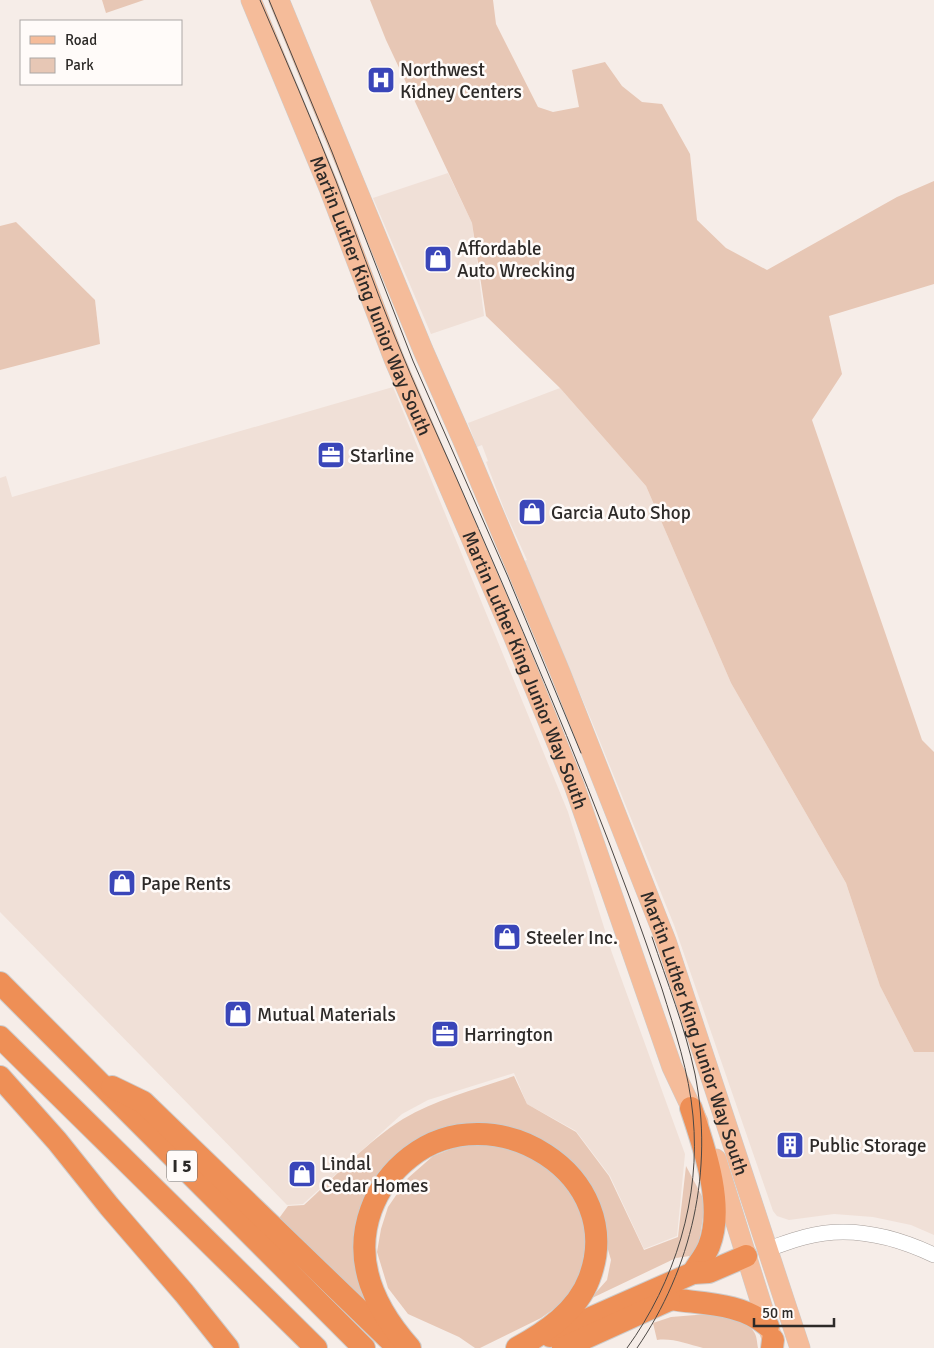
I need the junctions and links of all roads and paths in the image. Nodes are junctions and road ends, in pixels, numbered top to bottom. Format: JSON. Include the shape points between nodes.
{"nodes":[{"id":1,"x":251,"y":0,"type":"edge"},
{"id":2,"x":280,"y":0,"type":"edge"},
{"id":3,"x":0,"y":983,"type":"edge"},
{"id":4,"x":0,"y":1037,"type":"edge"},
{"id":5,"x":0,"y":1077,"type":"edge"},
{"id":6,"x":95,"y":1078,"type":"junction"},
{"id":7,"x":691,"y":1108,"type":"junction"},
{"id":8,"x":768,"y":1249,"type":"junction"},
{"id":9,"x":934,"y":1254,"type":"edge"},
{"id":10,"x":746,"y":1256,"type":"junction"},
{"id":11,"x":701,"y":1272,"type":"junction"},
{"id":12,"x":671,"y":1299,"type":"junction"},
{"id":13,"x":772,"y":1340,"type":"edge"},
{"id":14,"x":228,"y":1348,"type":"edge"},
{"id":15,"x":316,"y":1348,"type":"edge"},
{"id":16,"x":364,"y":1348,"type":"edge"},
{"id":17,"x":399,"y":1348,"type":"edge"},
{"id":18,"x":410,"y":1348,"type":"edge"},
{"id":19,"x":517,"y":1348,"type":"edge"},
{"id":20,"x":522,"y":1348,"type":"edge"},
{"id":21,"x":563,"y":1348,"type":"edge"},
{"id":22,"x":800,"y":1348,"type":"edge"}],
"edges":[{"from":1,"to":7,"type":"main road","name":"Martin Luther King Junior Way South","via":[[329,188],[394,359],[574,785],[672,1067]]},
{"from":2,"to":8,"type":"main road","name":"Martin Luther King Junior Way South","via":[[423,350],[560,672],[666,941]]},
{"from":3,"to":6,"type":"highway","number":"I 5"},
{"from":4,"to":15,"type":"highway","number":"I 5"},
{"from":5,"to":14,"type":"highway"},
{"from":6,"to":16,"type":"highway","number":"I 5"},
{"from":6,"to":17,"type":"highway","via":[[143,1102]]},
{"from":7,"to":10,"type":"main road","name":"Martin Luther King Junior Way South","via":[[716,1160]]},
{"from":7,"to":11,"type":"highway","via":[[708,1159],[714,1215]]},
{"from":8,"to":9,"type":"street","via":[[806,1237],[847,1232],[885,1236]]},
{"from":8,"to":10,"type":"main road"},
{"from":8,"to":22,"type":"main road","name":"Martin Luther King Junior Way South"},
{"from":10,"to":11,"type":"highway"},
{"from":10,"to":13,"type":"main road","name":"Martin Luther King Junior Way South"},
{"from":11,"to":12,"type":"highway","via":[[702,1285]]},
{"from":11,"to":20,"type":"highway"},
{"from":12,"to":13,"type":"highway","via":[[728,1306],[755,1316]]},
{"from":12,"to":21,"type":"highway"},
{"from":18,"to":19,"type":"highway","via":[[382,1310],[367,1276],[364,1256],[367,1222],[381,1187],[410,1157],[445,1139],[480,1134],[524,1142],[562,1167],[584,1195],[597,1237],[590,1278],[576,1301],[554,1324]]}]}
